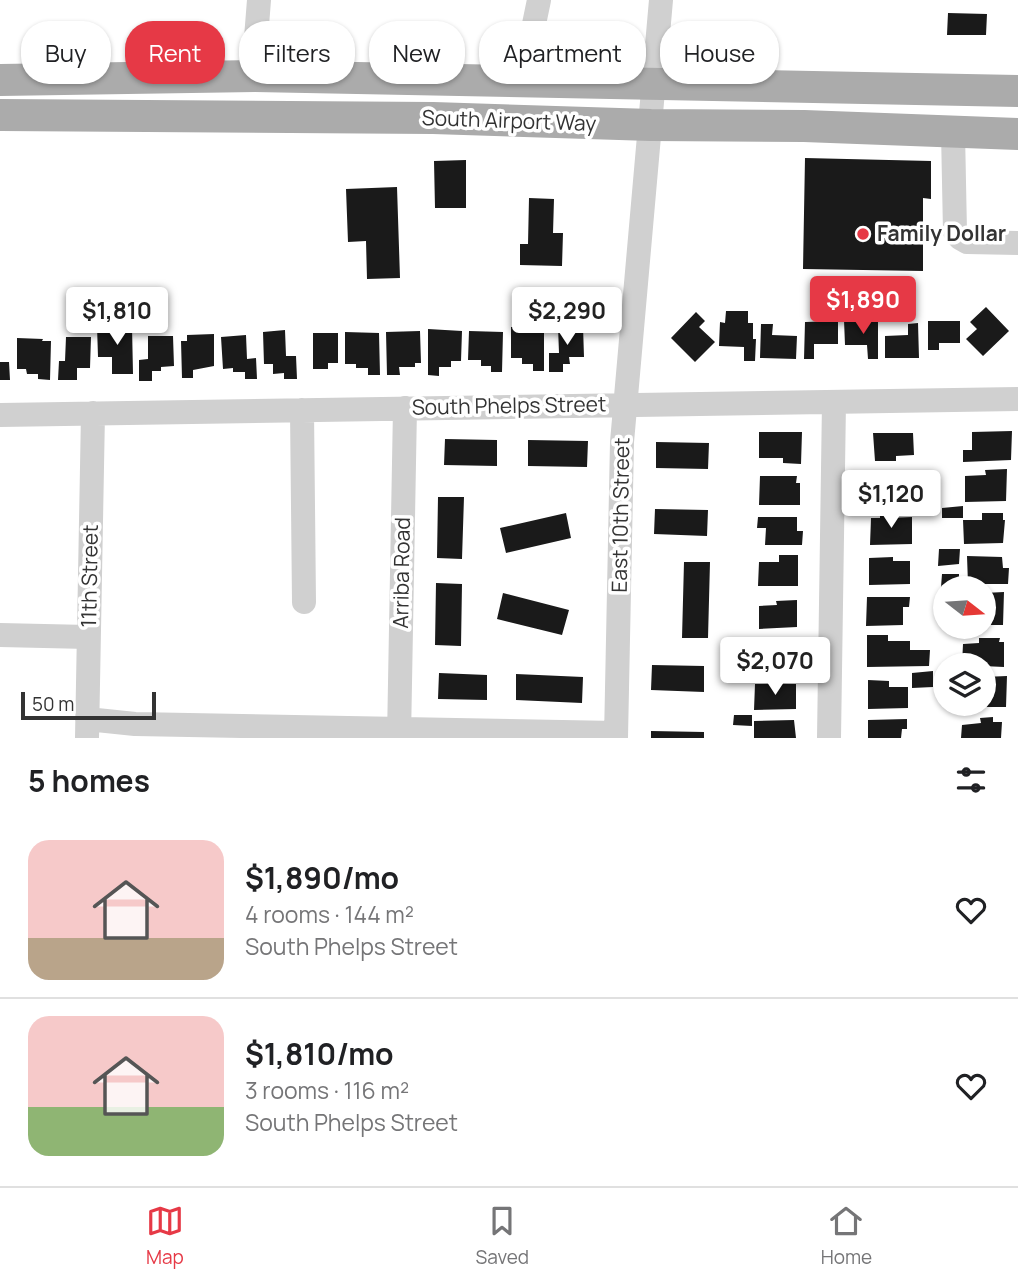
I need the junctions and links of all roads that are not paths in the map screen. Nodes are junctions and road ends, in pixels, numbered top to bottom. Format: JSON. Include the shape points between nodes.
{"nodes":[{"id":1,"x":259,"y":0,"type":"edge"},
{"id":2,"x":539,"y":0,"type":"edge"},
{"id":3,"x":660,"y":0,"type":"edge"},
{"id":4,"x":257,"y":21,"type":"edge"},
{"id":5,"x":535,"y":21,"type":"edge"},
{"id":6,"x":239,"y":76,"type":"edge"},
{"id":7,"x":355,"y":78,"type":"edge"},
{"id":8,"x":0,"y":80,"type":"edge"},
{"id":9,"x":479,"y":81,"type":"edge"},
{"id":10,"x":646,"y":84,"type":"edge"},
{"id":11,"x":654,"y":84,"type":"junction"},
{"id":12,"x":1018,"y":91,"type":"edge"},
{"id":13,"x":0,"y":115,"type":"edge"},
{"id":14,"x":651,"y":125,"type":"junction"},
{"id":15,"x":953,"y":132,"type":"junction"},
{"id":16,"x":1018,"y":134,"type":"edge"},
{"id":17,"x":1018,"y":243,"type":"edge"},
{"id":18,"x":1018,"y":399,"type":"edge"},
{"id":19,"x":834,"y":402,"type":"junction"},
{"id":20,"x":626,"y":404,"type":"junction"},
{"id":21,"x":405,"y":408,"type":"junction"},
{"id":22,"x":302,"y":410,"type":"junction"},
{"id":23,"x":93,"y":413,"type":"junction"},
{"id":24,"x":0,"y":415,"type":"edge"},
{"id":25,"x":304,"y":602,"type":"dead end"},
{"id":26,"x":0,"y":635,"type":"edge"},
{"id":27,"x":88,"y":637,"type":"junction"},
{"id":28,"x":87,"y":728,"type":"edge"},
{"id":29,"x":399,"y":733,"type":"edge"},
{"id":30,"x":616,"y":736,"type":"edge"},
{"id":31,"x":829,"y":738,"type":"edge"}],
"edges":[{"from":1,"to":4,"type":"street"},
{"from":2,"to":5,"type":"street"},
{"from":3,"to":11,"type":"street","name":"East 10th Street"},
{"from":6,"to":8,"type":"main road","name":"South Airport Way"},
{"from":7,"to":9,"type":"main road","name":"South Airport Way"},
{"from":10,"to":11,"type":"main road","name":"South Airport Way"},
{"from":11,"to":12,"type":"main road","name":"South Airport Way"},
{"from":11,"to":14,"type":"street","name":"East 10th Street"},
{"from":13,"to":14,"type":"main road","name":"South Airport Way","via":[[433,118]]},
{"from":14,"to":15,"type":"main road","name":"South Airport Way"},
{"from":14,"to":20,"type":"street","name":"East 10th Street"},
{"from":15,"to":16,"type":"main road","name":"South Airport Way"},
{"from":15,"to":17,"type":"street","via":[[955,232],[967,242]]},
{"from":18,"to":19,"type":"street","name":"South Phelps Street"},
{"from":19,"to":20,"type":"street","name":"South Phelps Street"},
{"from":19,"to":31,"type":"street"},
{"from":20,"to":21,"type":"street","name":"South Phelps Street"},
{"from":20,"to":30,"type":"street","name":"East 10th Street"},
{"from":21,"to":22,"type":"street","name":"South Phelps Street"},
{"from":21,"to":29,"type":"street","name":"Arriba Road"},
{"from":22,"to":23,"type":"street","name":"South Phelps Street"},
{"from":22,"to":25,"type":"street"},
{"from":23,"to":24,"type":"street","name":"South Phelps Street"},
{"from":23,"to":27,"type":"street","name":"11th Street"},
{"from":26,"to":27,"type":"street"},
{"from":27,"to":28,"type":"street","name":"11th Street"},
{"from":28,"to":29,"type":"street","via":[[135,724]]},
{"from":29,"to":30,"type":"street"}]}
